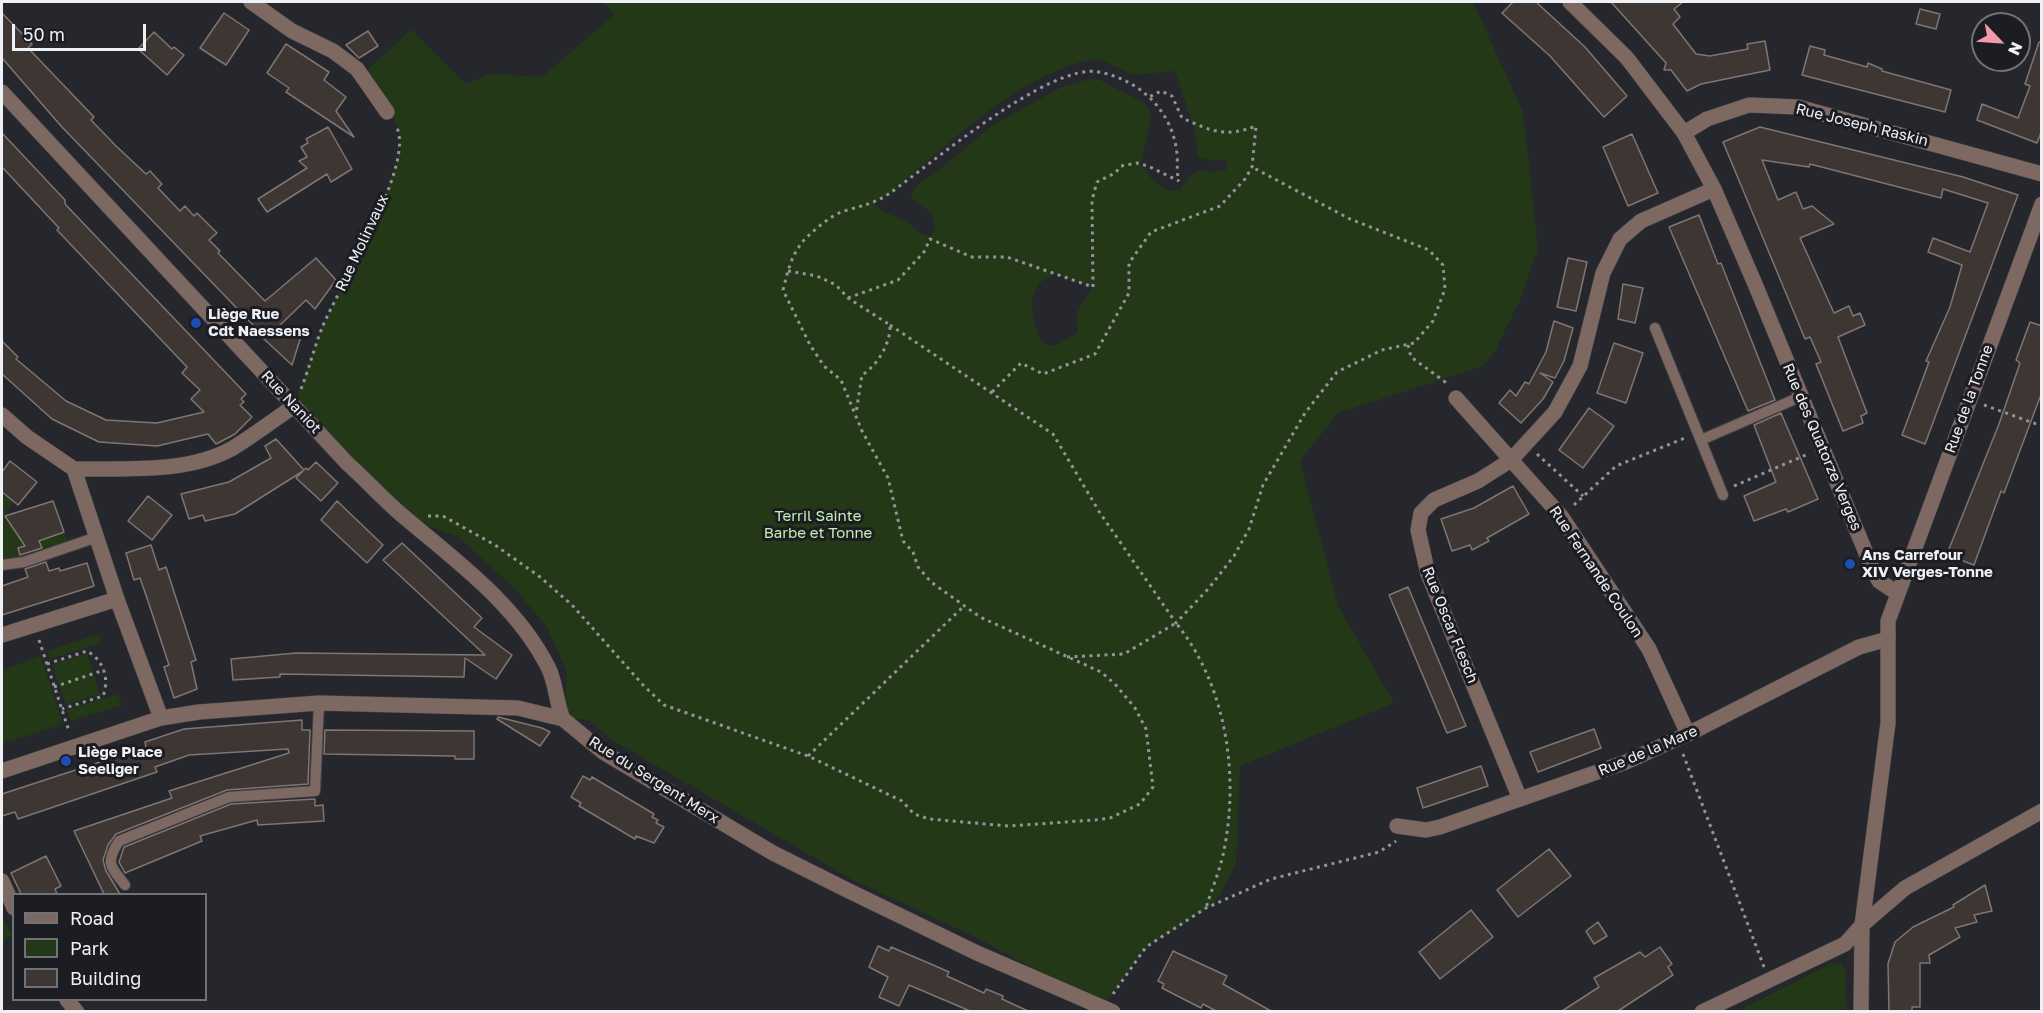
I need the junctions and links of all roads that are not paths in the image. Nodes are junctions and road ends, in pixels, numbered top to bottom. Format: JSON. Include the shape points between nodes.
{"nodes":[{"id":1,"x":250,"y":2,"type":"edge"},
{"id":2,"x":1570,"y":2,"type":"edge"},
{"id":3,"x":2,"y":92,"type":"edge"},
{"id":4,"x":387,"y":112,"type":"road end"},
{"id":5,"x":1684,"y":133,"type":"junction"},
{"id":6,"x":2042,"y":174,"type":"edge"},
{"id":7,"x":1714,"y":189,"type":"junction"},
{"id":8,"x":2042,"y":204,"type":"edge"},
{"id":9,"x":1655,"y":328,"type":"dead end"},
{"id":10,"x":1800,"y":397,"type":"junction"},
{"id":11,"x":1456,"y":398,"type":"road end"},
{"id":12,"x":294,"y":406,"type":"junction"},
{"id":13,"x":2,"y":415,"type":"edge"},
{"id":14,"x":1699,"y":436,"type":"junction"},
{"id":15,"x":1511,"y":460,"type":"junction"},
{"id":16,"x":75,"y":469,"type":"junction"},
{"id":17,"x":1723,"y":493,"type":"road end"},
{"id":18,"x":97,"y":537,"type":"junction"},
{"id":19,"x":2,"y":565,"type":"edge"},
{"id":20,"x":1897,"y":593,"type":"junction"},
{"id":21,"x":117,"y":599,"type":"junction"},
{"id":22,"x":2,"y":635,"type":"edge"},
{"id":23,"x":1888,"y":639,"type":"junction"},
{"id":24,"x":319,"y":703,"type":"junction"},
{"id":25,"x":161,"y":718,"type":"junction"},
{"id":26,"x":563,"y":719,"type":"junction"},
{"id":27,"x":1683,"y":737,"type":"junction"},
{"id":28,"x":2,"y":771,"type":"edge"},
{"id":29,"x":1520,"y":799,"type":"junction"},
{"id":30,"x":2042,"y":810,"type":"edge"},
{"id":31,"x":1405,"y":828,"type":"road end"},
{"id":32,"x":2,"y":881,"type":"edge"},
{"id":33,"x":125,"y":885,"type":"dead end"},
{"id":34,"x":12,"y":904,"type":"edge"},
{"id":35,"x":1862,"y":925,"type":"junction"},
{"id":36,"x":1107,"y":1009,"type":"edge"},
{"id":37,"x":1702,"y":1011,"type":"edge"},
{"id":38,"x":1862,"y":1011,"type":"edge"}],
"edges":[{"from":1,"to":4,"type":"street","via":[[357,69]]},
{"from":2,"to":5,"type":"street","name":"Rue des Quatorze Verges","via":[[1633,65]]},
{"from":3,"to":12,"type":"street","name":"Rue Naniot"},
{"from":5,"to":6,"type":"street","name":"Rue Joseph Raskin","via":[[1707,119],[1749,105],[1798,107]]},
{"from":5,"to":7,"type":"street","name":"Rue des Quatorze Verges"},
{"from":7,"to":10,"type":"street","name":"Rue des Quatorze Verges"},
{"from":7,"to":15,"type":"street","name":"Rue Oscar Flesch","via":[[1641,221],[1620,239],[1605,267],[1587,345],[1572,384],[1556,412]]},
{"from":8,"to":20,"type":"street","name":"Rue de la Tonne"},
{"from":9,"to":14,"type":"lane"},
{"from":10,"to":14,"type":"lane"},
{"from":10,"to":20,"type":"street","name":"Rue des Quatorze Verges","via":[[1879,581]]},
{"from":11,"to":15,"type":"street","name":"Rue Fernande Coulon"},
{"from":12,"to":16,"type":"street","via":[[232,448],[200,461],[158,468]]},
{"from":12,"to":26,"type":"street","name":"Rue Naniot","via":[[402,516],[453,555],[534,641],[549,669]]},
{"from":13,"to":16,"type":"street"},
{"from":14,"to":17,"type":"lane"},
{"from":15,"to":27,"type":"street","name":"Rue Fernande Coulon","via":[[1561,516],[1649,649]]},
{"from":15,"to":29,"type":"street","name":"Rue Oscar Flesch","via":[[1478,481],[1426,505],[1418,521],[1428,574]]},
{"from":16,"to":18,"type":"street"},
{"from":18,"to":19,"type":"lane","via":[[24,562]]},
{"from":18,"to":21,"type":"street"},
{"from":20,"to":23,"type":"street","via":[[1888,621]]},
{"from":21,"to":22,"type":"street"},
{"from":21,"to":25,"type":"street"},
{"from":23,"to":27,"type":"street","name":"Rue de la Mare","via":[[1859,647]]},
{"from":23,"to":35,"type":"street","via":[[1888,723]]},
{"from":24,"to":25,"type":"street","name":"Rue du Sergent Merx"},
{"from":24,"to":26,"type":"street","name":"Rue du Sergent Merx","via":[[518,708]]},
{"from":24,"to":33,"type":"lane","via":[[315,792],[229,797],[119,841],[110,855],[110,866]]},
{"from":25,"to":28,"type":"street","name":"Rue du Sergent Merx"},
{"from":26,"to":36,"type":"street","name":"Rue du Sergent Merx","via":[[603,752],[773,853],[977,952]]},
{"from":27,"to":29,"type":"street","name":"Rue de la Mare","via":[[1626,762]]},
{"from":29,"to":31,"type":"street","name":"Rue de la Mare","via":[[1440,827]]},
{"from":30,"to":35,"type":"street","via":[[1905,888]]},
{"from":32,"to":34,"type":"street"},
{"from":35,"to":37,"type":"street","via":[[1845,944]]},
{"from":35,"to":38,"type":"street"}]}
